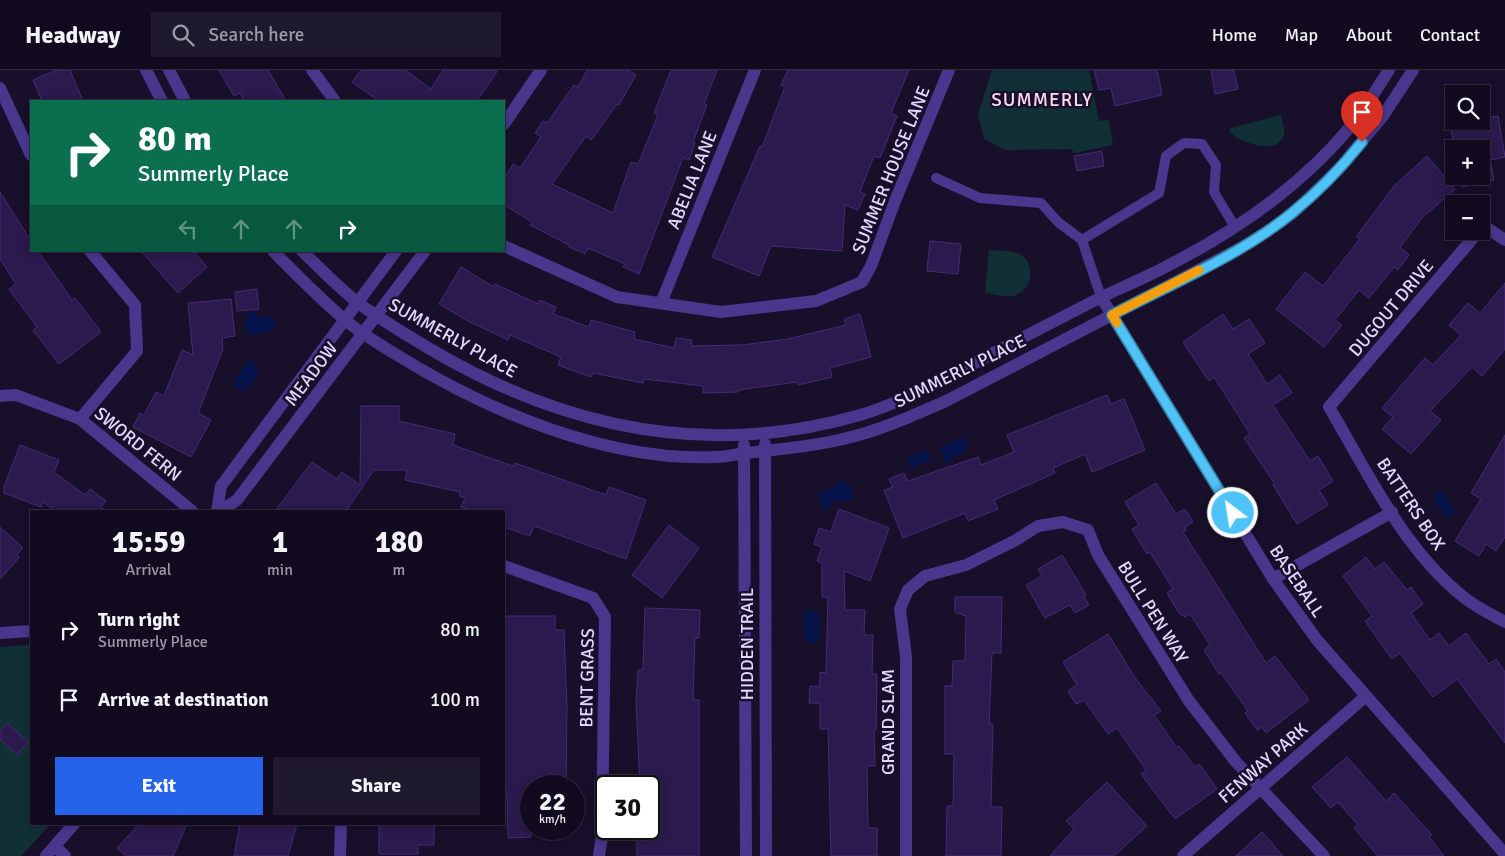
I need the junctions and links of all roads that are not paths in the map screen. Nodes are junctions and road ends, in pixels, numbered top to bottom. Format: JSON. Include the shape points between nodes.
{"nodes":[{"id":1,"x":146,"y":70,"type":"edge"},
{"id":2,"x":169,"y":70,"type":"edge"},
{"id":3,"x":312,"y":70,"type":"edge"},
{"id":4,"x":541,"y":70,"type":"edge"},
{"id":5,"x":755,"y":70,"type":"edge"},
{"id":6,"x":950,"y":70,"type":"edge"},
{"id":7,"x":1389,"y":70,"type":"edge"},
{"id":8,"x":1413,"y":70,"type":"edge"},
{"id":9,"x":0,"y":88,"type":"edge"},
{"id":10,"x":161,"y":100,"type":"edge"},
{"id":11,"x":184,"y":100,"type":"edge"},
{"id":12,"x":334,"y":100,"type":"edge"},
{"id":13,"x":505,"y":123,"type":"edge"},
{"id":14,"x":30,"y":153,"type":"edge"},
{"id":15,"x":936,"y":178,"type":"dead end"},
{"id":16,"x":1235,"y":227,"type":"junction"},
{"id":17,"x":1490,"y":232,"type":"edge"},
{"id":18,"x":1082,"y":240,"type":"junction"},
{"id":19,"x":1471,"y":240,"type":"edge"},
{"id":20,"x":1505,"y":240,"type":"edge"},
{"id":21,"x":505,"y":246,"type":"edge"},
{"id":22,"x":91,"y":252,"type":"edge"},
{"id":23,"x":274,"y":252,"type":"edge"},
{"id":24,"x":303,"y":252,"type":"edge"},
{"id":25,"x":395,"y":252,"type":"edge"},
{"id":26,"x":424,"y":252,"type":"edge"},
{"id":27,"x":1101,"y":297,"type":"junction"},
{"id":28,"x":357,"y":302,"type":"junction"},
{"id":29,"x":661,"y":304,"type":"junction"},
{"id":30,"x":377,"y":315,"type":"junction"},
{"id":31,"x":1112,"y":315,"type":"junction"},
{"id":32,"x":344,"y":319,"type":"junction"},
{"id":33,"x":364,"y":334,"type":"junction"},
{"id":34,"x":0,"y":396,"type":"edge"},
{"id":35,"x":1329,"y":407,"type":"joint"},
{"id":36,"x":80,"y":419,"type":"junction"},
{"id":37,"x":764,"y":433,"type":"junction"},
{"id":38,"x":743,"y":435,"type":"junction"},
{"id":39,"x":765,"y":451,"type":"junction"},
{"id":40,"x":744,"y":453,"type":"junction"},
{"id":41,"x":191,"y":510,"type":"edge"},
{"id":42,"x":218,"y":510,"type":"edge"},
{"id":43,"x":220,"y":510,"type":"edge"},
{"id":44,"x":1392,"y":512,"type":"junction"},
{"id":45,"x":505,"y":566,"type":"edge"},
{"id":46,"x":1273,"y":579,"type":"junction"},
{"id":47,"x":908,"y":590,"type":"joint"},
{"id":48,"x":1503,"y":616,"type":"edge"},
{"id":49,"x":30,"y":632,"type":"edge"},
{"id":50,"x":0,"y":633,"type":"edge"},
{"id":51,"x":1366,"y":696,"type":"junction"},
{"id":52,"x":1261,"y":788,"type":"junction"},
{"id":53,"x":73,"y":825,"type":"edge"},
{"id":54,"x":341,"y":825,"type":"edge"},
{"id":55,"x":50,"y":851,"type":"edge"},
{"id":56,"x":1505,"y":854,"type":"edge"},
{"id":57,"x":65,"y":856,"type":"edge"},
{"id":58,"x":340,"y":856,"type":"edge"},
{"id":59,"x":599,"y":856,"type":"edge"},
{"id":60,"x":746,"y":856,"type":"edge"},
{"id":61,"x":766,"y":856,"type":"edge"},
{"id":62,"x":906,"y":856,"type":"edge"},
{"id":63,"x":1183,"y":856,"type":"edge"},
{"id":64,"x":1324,"y":856,"type":"edge"}],
"edges":[{"from":1,"to":10,"type":"street"},
{"from":2,"to":11,"type":"street"},
{"from":3,"to":12,"type":"street"},
{"from":4,"to":13,"type":"street"},
{"from":5,"to":29,"type":"street","name":"ABELIA LANE"},
{"from":6,"to":29,"type":"street","name":"SUMMER HOUSE LANE","via":[[862,282],[816,301],[721,312]]},
{"from":7,"to":16,"type":"street","name":"SUMMERLY PLACE","via":[[1352,125],[1314,167],[1280,196]]},
{"from":8,"to":31,"type":"street","name":"SUMMERLY PLACE","via":[[1382,116],[1340,168],[1292,213],[1239,249]]},
{"from":9,"to":14,"type":"street"},
{"from":15,"to":18,"type":"lane","via":[[980,198],[1042,203],[1058,222]]},
{"from":16,"to":18,"type":"lane","via":[[1214,192],[1216,165],[1202,144],[1184,143],[1166,156],[1159,192]]},
{"from":16,"to":27,"type":"street","name":"SUMMERLY PLACE","via":[[1171,264]]},
{"from":17,"to":20,"type":"street"},
{"from":18,"to":27,"type":"lane"},
{"from":19,"to":35,"type":"street","name":"DUGOUT DRIVE"},
{"from":21,"to":29,"type":"street","via":[[617,297]]},
{"from":22,"to":36,"type":"street","via":[[135,305],[138,351]]},
{"from":23,"to":32,"type":"street","name":"SUMMERLY PLACE"},
{"from":24,"to":28,"type":"street","name":"SUMMERLY PLACE"},
{"from":25,"to":28,"type":"street","name":"MEADOW"},
{"from":26,"to":30,"type":"street","name":"MEADOW"},
{"from":27,"to":31,"type":"street","name":"BASEBALL"},
{"from":27,"to":37,"type":"street","name":"SUMMERLY PLACE","via":[[933,386],[863,414],[804,429]]},
{"from":28,"to":30,"type":"street","name":"SUMMERLY PLACE"},
{"from":28,"to":32,"type":"street","name":"MEADOW"},
{"from":30,"to":33,"type":"street","name":"MEADOW"},
{"from":30,"to":38,"type":"street","name":"SUMMERLY PLACE","via":[[418,342],[501,387],[569,412],[643,430],[713,437]]},
{"from":31,"to":39,"type":"street","name":"SUMMERLY PLACE","via":[[946,402],[897,423],[844,439]]},
{"from":31,"to":46,"type":"street","name":"BASEBALL"},
{"from":32,"to":33,"type":"street","name":"SUMMERLY PLACE"},
{"from":32,"to":42,"type":"street","name":"MEADOW","via":[[221,486]]},
{"from":33,"to":40,"type":"street","name":"SUMMERLY PLACE","via":[[440,382],[534,424],[640,451],[716,457]]},
{"from":33,"to":43,"type":"street","name":"MEADOW","via":[[237,500]]},
{"from":34,"to":36,"type":"street","name":"SWORD FERN","via":[[16,395]]},
{"from":35,"to":44,"type":"street","name":"BATTERS BOX"},
{"from":36,"to":41,"type":"street","name":"SWORD FERN"},
{"from":37,"to":38,"type":"street","name":"SUMMERLY PLACE"},
{"from":37,"to":39,"type":"street","name":"HIDDEN TRAIL"},
{"from":38,"to":40,"type":"street","name":"HIDDEN TRAIL"},
{"from":39,"to":40,"type":"street","name":"SUMMERLY PLACE"},
{"from":39,"to":61,"type":"street","name":"HIDDEN TRAIL"},
{"from":40,"to":60,"type":"street","name":"HIDDEN TRAIL"},
{"from":44,"to":46,"type":"street"},
{"from":44,"to":48,"type":"street","name":"BATTERS BOX","via":[[1426,560],[1466,599]]},
{"from":45,"to":59,"type":"street","name":"BENT GRASS","via":[[593,598],[605,616]]},
{"from":46,"to":51,"type":"street","name":"BASEBALL","via":[[1317,640]]},
{"from":47,"to":52,"type":"street","name":"BULL PEN WAY","via":[[925,576],[966,565],[1038,526],[1063,522],[1088,530],[1098,555],[1189,701],[1236,762]]},
{"from":47,"to":62,"type":"street","name":"GRAND SLAM","via":[[900,609],[906,657]]},
{"from":49,"to":50,"type":"street"},
{"from":51,"to":52,"type":"street","name":"FENWAY PARK"},
{"from":51,"to":56,"type":"street","name":"BASEBALL"},
{"from":52,"to":63,"type":"street","name":"FENWAY PARK"},
{"from":52,"to":64,"type":"street","name":"BULL PEN WAY"},
{"from":53,"to":55,"type":"street"},
{"from":54,"to":58,"type":"street"},
{"from":55,"to":57,"type":"street"}]}
